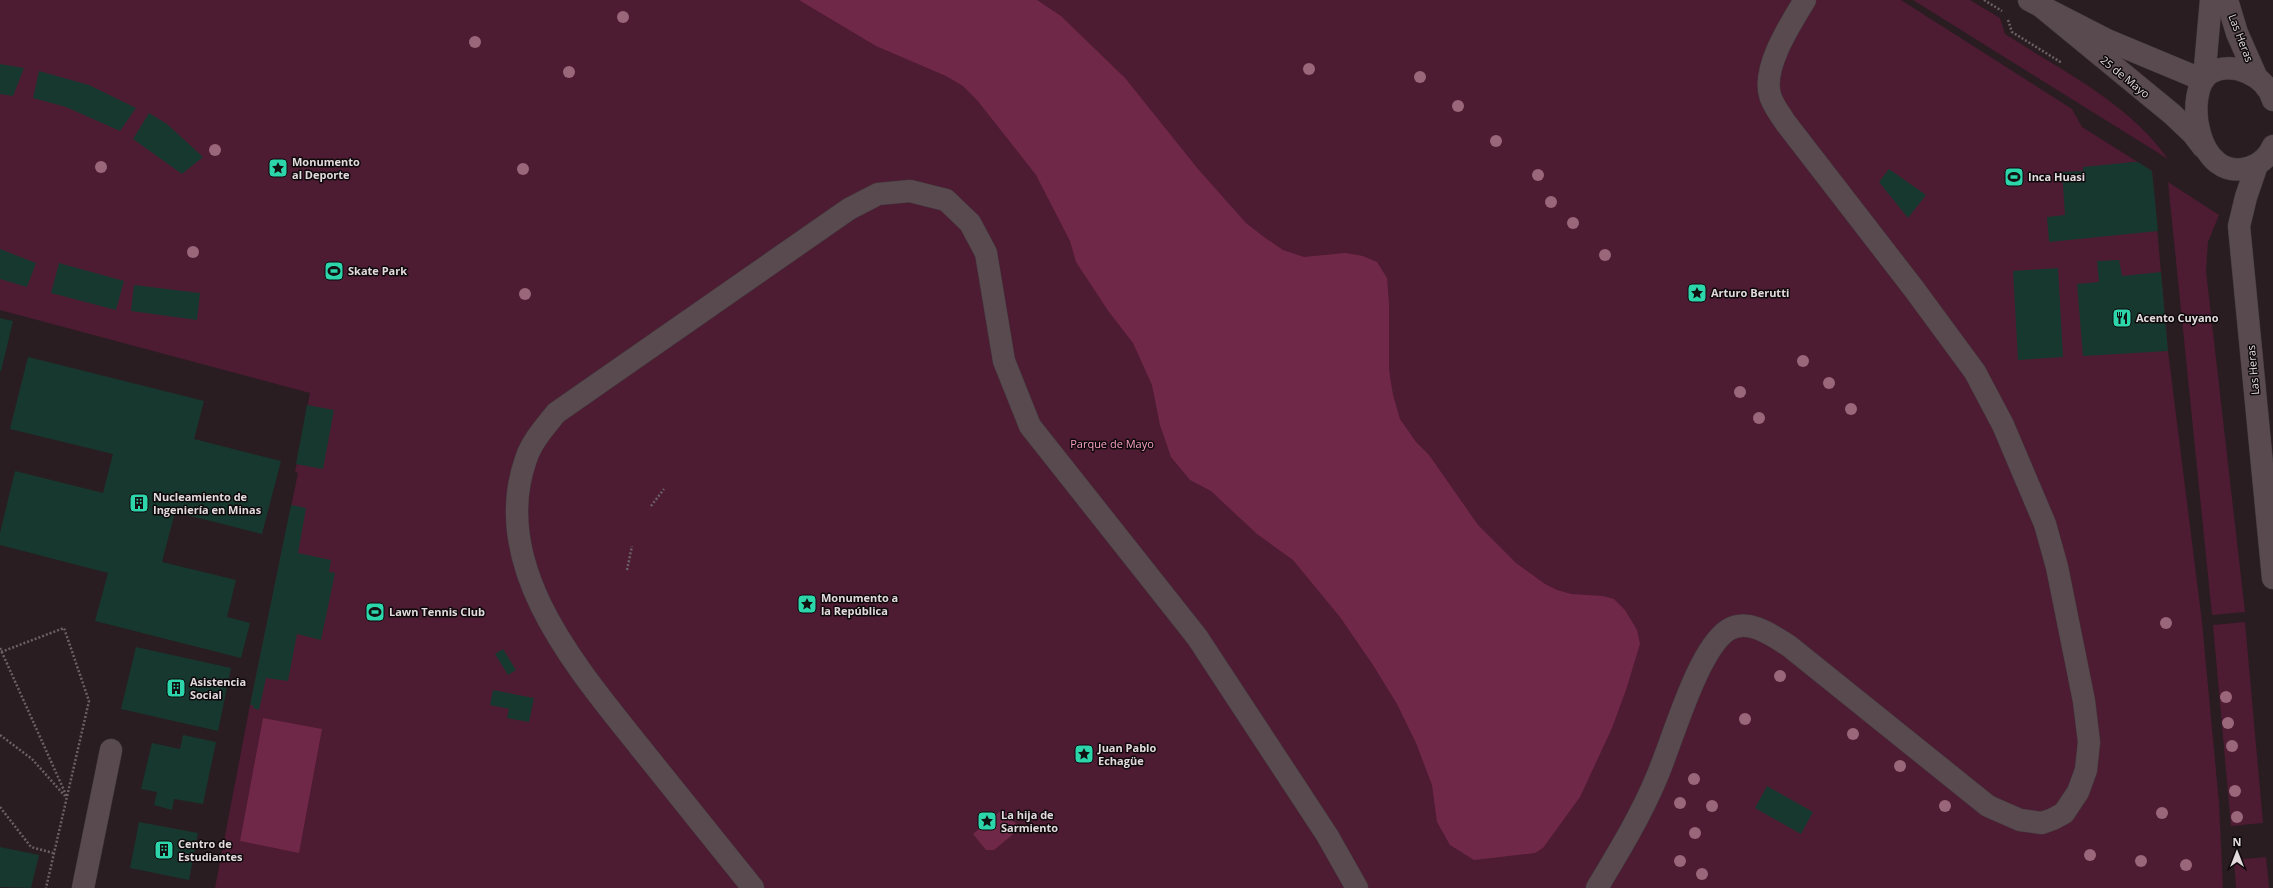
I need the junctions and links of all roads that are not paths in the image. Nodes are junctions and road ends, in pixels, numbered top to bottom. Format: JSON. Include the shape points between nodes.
{"nodes":[{"id":1,"x":1805,"y":0,"type":"edge"},
{"id":2,"x":2211,"y":0,"type":"edge"},
{"id":3,"x":2227,"y":0,"type":"edge"},
{"id":4,"x":2036,"y":4,"type":"edge"},
{"id":5,"x":2204,"y":80,"type":"junction"},
{"id":6,"x":2266,"y":85,"type":"edge"},
{"id":7,"x":2205,"y":149,"type":"junction"},
{"id":8,"x":2267,"y":157,"type":"edge"},
{"id":9,"x":2273,"y":578,"type":"edge"},
{"id":10,"x":111,"y":750,"type":"dead end"},
{"id":11,"x":83,"y":888,"type":"edge"},
{"id":12,"x":753,"y":888,"type":"edge"},
{"id":13,"x":1357,"y":888,"type":"edge"},
{"id":14,"x":1597,"y":888,"type":"edge"}],
"edges":[{"from":1,"to":14,"type":"street","via":[[1788,28],[1775,57],[1769,80],[1770,95],[1785,122],[1914,289],[1974,372],[2003,425],[2045,524],[2057,567],[2084,701],[2089,742],[2086,770],[2078,792],[2064,813],[2042,823],[2020,820],[1988,806],[1789,646],[1766,631],[1746,626],[1729,630],[1713,645],[1698,672],[1656,780]]},
{"from":2,"to":5,"type":"street","name":"Las Heras"},
{"from":3,"to":6,"type":"street","name":"Las Heras","via":[[2238,33]]},
{"from":4,"to":5,"type":"street","name":"25 de Mayo","via":[[2107,40]]},
{"from":4,"to":7,"type":"street","name":"25 de Mayo","via":[[2172,114]]},
{"from":5,"to":6,"type":"street","via":[[2211,73],[2220,70],[2244,71]]},
{"from":5,"to":7,"type":"street","name":"Las Heras","via":[[2199,90],[2198,102],[2200,134]]},
{"from":7,"to":8,"type":"street","name":"25 de Mayo","via":[[2210,157],[2228,168],[2238,170]]},
{"from":8,"to":9,"type":"street","name":"Las Heras","via":[[2243,205],[2239,226]]},
{"from":10,"to":11,"type":"street"},
{"from":12,"to":13,"type":"street","via":[[574,663],[553,627],[524,565],[517,527],[517,495],[526,458],[556,413],[849,209],[878,194],[910,190],[946,200],[970,223],[986,254],[1004,361],[1030,426],[1197,637]]}]}
